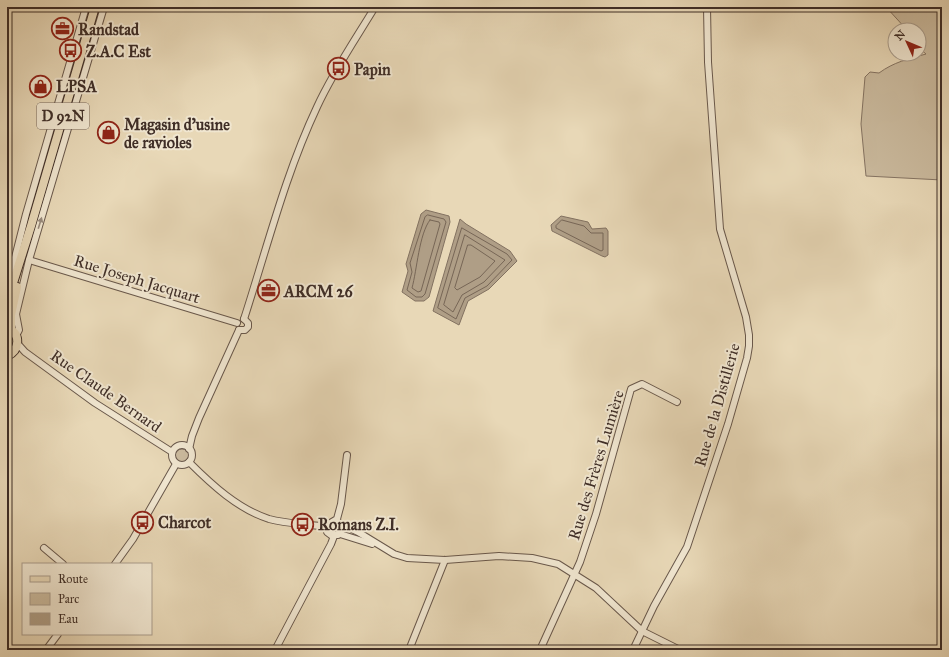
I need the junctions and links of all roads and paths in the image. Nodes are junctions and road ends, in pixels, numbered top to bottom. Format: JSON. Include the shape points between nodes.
{"nodes":[{"id":1,"x":86,"y":7,"type":"edge"},
{"id":2,"x":95,"y":7,"type":"edge"},
{"id":3,"x":104,"y":7,"type":"edge"},
{"id":4,"x":375,"y":7,"type":"edge"},
{"id":5,"x":707,"y":7,"type":"edge"},
{"id":6,"x":31,"y":226,"type":"junction"},
{"id":7,"x":29,"y":260,"type":"junction"},
{"id":8,"x":9,"y":284,"type":"edge"},
{"id":9,"x":8,"y":302,"type":"edge"},
{"id":10,"x":244,"y":319,"type":"junction"},
{"id":11,"x":237,"y":323,"type":"junction"},
{"id":12,"x":239,"y":330,"type":"junction"},
{"id":13,"x":13,"y":334,"type":"edge"},
{"id":14,"x":25,"y":352,"type":"junction"},
{"id":15,"x":10,"y":355,"type":"edge"},
{"id":16,"x":677,"y":402,"type":"dead end"},
{"id":17,"x":192,"y":436,"type":"junction"},
{"id":18,"x":183,"y":446,"type":"junction"},
{"id":19,"x":190,"y":449,"type":"junction"},
{"id":20,"x":172,"y":452,"type":"junction"},
{"id":21,"x":347,"y":455,"type":"dead end"},
{"id":22,"x":189,"y":462,"type":"junction"},
{"id":23,"x":176,"y":464,"type":"junction"},
{"id":24,"x":338,"y":523,"type":"junction"},
{"id":25,"x":327,"y":527,"type":"junction"},
{"id":26,"x":337,"y":535,"type":"junction"},
{"id":27,"x":44,"y":548,"type":"dead end"},
{"id":28,"x":384,"y":549,"type":"junction"},
{"id":29,"x":445,"y":560,"type":"junction"},
{"id":30,"x":62,"y":563,"type":"edge"},
{"id":31,"x":116,"y":563,"type":"edge"},
{"id":32,"x":574,"y":574,"type":"junction"},
{"id":33,"x":642,"y":631,"type":"junction"},
{"id":34,"x":57,"y":635,"type":"edge"},
{"id":35,"x":664,"y":647,"type":"edge"},
{"id":36,"x":46,"y":650,"type":"edge"},
{"id":37,"x":275,"y":650,"type":"edge"},
{"id":38,"x":409,"y":650,"type":"edge"},
{"id":39,"x":540,"y":650,"type":"edge"},
{"id":40,"x":633,"y":650,"type":"edge"},
{"id":41,"x":680,"y":650,"type":"edge"}],
"edges":[{"from":1,"to":8,"type":"street"},
{"from":2,"to":6,"type":"main road","number":"D 92N"},
{"from":7,"to":3,"type":"street","one_way":true},
{"from":4,"to":10,"type":"street","via":[[322,96],[312,118],[281,197]]},
{"from":5,"to":33,"type":"street","name":"Rue de la Distillerie","via":[[708,62],[720,229],[746,317],[749,346],[728,424],[687,547]]},
{"from":6,"to":8,"type":"main road","number":"D 92N"},
{"from":6,"to":9,"type":"main road","number":"D 92N"},
{"from":7,"to":11,"type":"street","name":"Rue Joseph Jacquart"},
{"from":7,"to":13,"type":"street","via":[[16,314],[19,330]]},
{"from":8,"to":9,"type":"main road","number":"D 92N"},
{"from":9,"to":13,"type":"main road","number":"D 92N"},
{"from":10,"to":11,"type":"street"},
{"from":10,"to":12,"type":"street","via":[[248,327]]},
{"from":11,"to":12,"type":"street"},
{"from":12,"to":17,"type":"street"},
{"from":13,"to":14,"type":"street","name":"Rue Claude Bernard"},
{"from":13,"to":15,"type":"main road"},
{"from":14,"to":15,"type":"street","name":"Rue Claude Bernard"},
{"from":14,"to":20,"type":"street","name":"Rue Claude Bernard","via":[[104,409]]},
{"from":16,"to":32,"type":"street","name":"Rue des Frères Lumière","via":[[642,384],[630,388],[596,514]]},
{"from":17,"to":18,"type":"street"},
{"from":17,"to":19,"type":"street"},
{"from":18,"to":19,"type":"street"},
{"from":18,"to":20,"type":"street","via":[[178,446]]},
{"from":19,"to":22,"type":"street","via":[[192,454]]},
{"from":20,"to":23,"type":"street","via":[[172,459]]},
{"from":21,"to":24,"type":"street"},
{"from":22,"to":23,"type":"street","via":[[183,466]]},
{"from":22,"to":25,"type":"street","via":[[220,490],[259,515],[282,522]]},
{"from":23,"to":31,"type":"street","via":[[133,539]]},
{"from":24,"to":25,"type":"street","via":[[331,522]]},
{"from":24,"to":26,"type":"street","via":[[341,531]]},
{"from":24,"to":28,"type":"street","via":[[358,532]]},
{"from":25,"to":26,"type":"street","via":[[329,534]]},
{"from":26,"to":28,"type":"street"},
{"from":26,"to":37,"type":"street"},
{"from":27,"to":30,"type":"street"},
{"from":28,"to":29,"type":"street","via":[[408,558]]},
{"from":29,"to":32,"type":"street","via":[[498,556],[532,558],[558,564]]},
{"from":29,"to":38,"type":"street"},
{"from":32,"to":33,"type":"street","via":[[596,588]]},
{"from":32,"to":39,"type":"street"},
{"from":33,"to":35,"type":"street"},
{"from":33,"to":40,"type":"street","name":"Rue de la Distillerie"},
{"from":34,"to":36,"type":"street"},
{"from":35,"to":41,"type":"street"}]}
